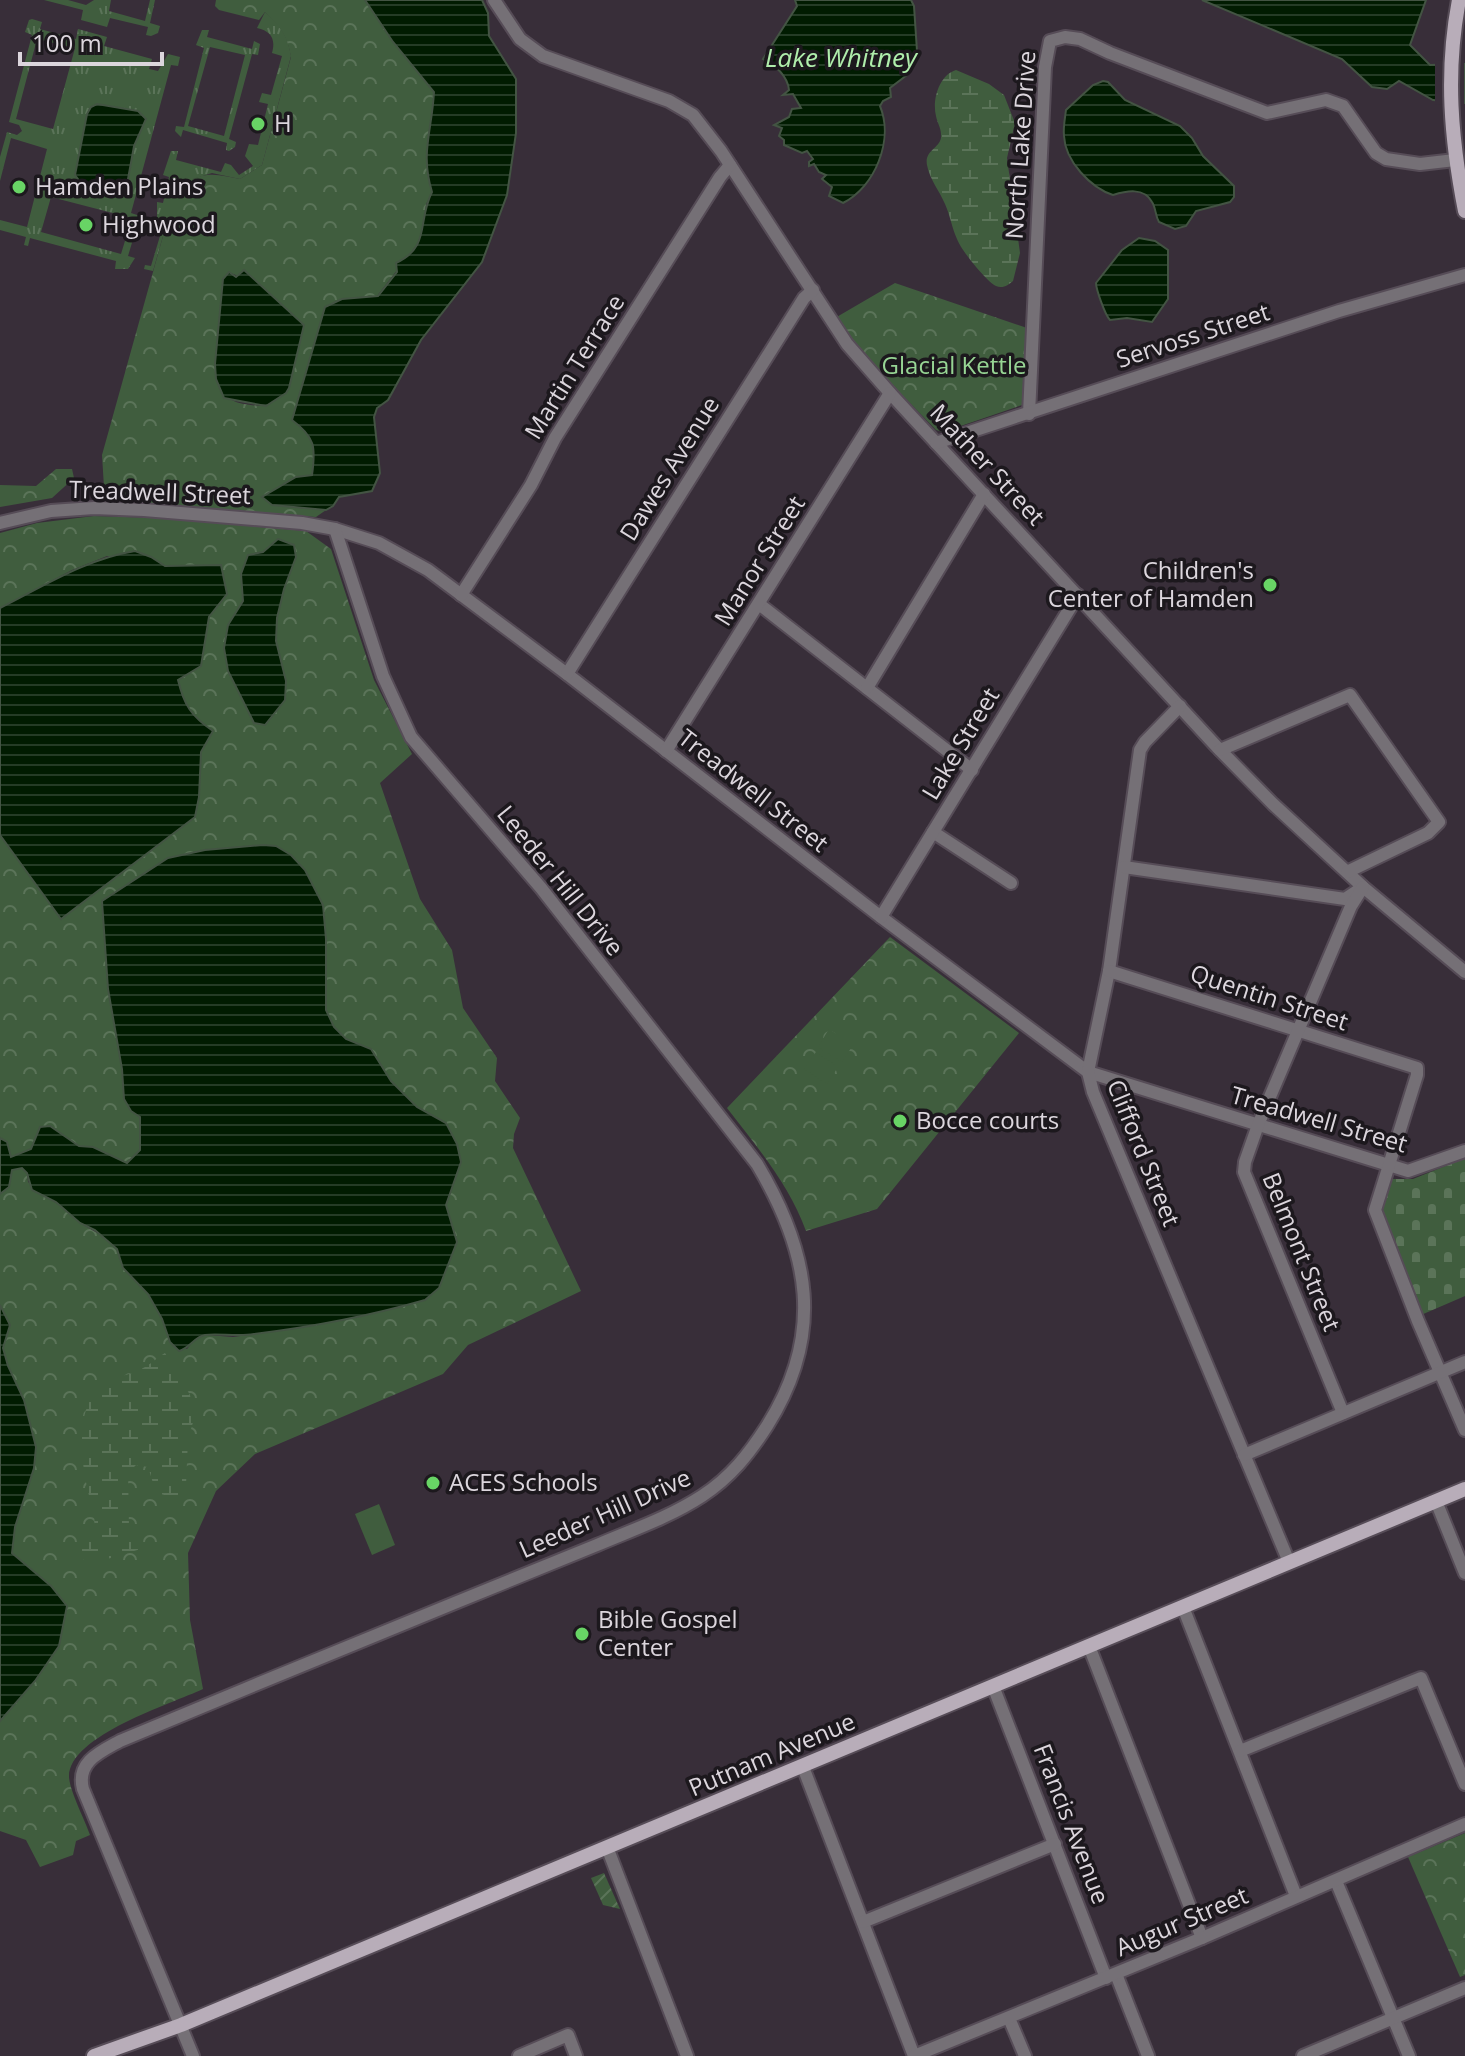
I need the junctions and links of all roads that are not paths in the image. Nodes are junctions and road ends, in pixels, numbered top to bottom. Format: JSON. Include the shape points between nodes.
{"nodes":[{"id":1,"x":494,"y":0,"type":"edge"},
{"id":2,"x":1459,"y":0,"type":"edge"},
{"id":3,"x":1455,"y":160,"type":"junction"},
{"id":4,"x":730,"y":165,"type":"junction"},
{"id":5,"x":1465,"y":211,"type":"edge"},
{"id":6,"x":1465,"y":275,"type":"edge"},
{"id":7,"x":813,"y":290,"type":"junction"},
{"id":8,"x":890,"y":393,"type":"junction"},
{"id":9,"x":1029,"y":414,"type":"junction"},
{"id":10,"x":936,"y":443,"type":"junction"},
{"id":11,"x":984,"y":494,"type":"junction"},
{"id":12,"x":0,"y":523,"type":"edge"},
{"id":13,"x":335,"y":529,"type":"junction"},
{"id":14,"x":461,"y":595,"type":"junction"},
{"id":15,"x":1078,"y":595,"type":"junction"},
{"id":16,"x":759,"y":604,"type":"junction"},
{"id":17,"x":567,"y":674,"type":"junction"},
{"id":18,"x":867,"y":688,"type":"junction"},
{"id":19,"x":1180,"y":706,"type":"junction"},
{"id":20,"x":1220,"y":750,"type":"junction"},
{"id":21,"x":666,"y":751,"type":"junction"},
{"id":22,"x":972,"y":770,"type":"junction"},
{"id":23,"x":933,"y":832,"type":"junction"},
{"id":24,"x":1124,"y":867,"type":"junction"},
{"id":25,"x":1347,"y":872,"type":"junction"},
{"id":26,"x":1011,"y":883,"type":"dead end"},
{"id":27,"x":1363,"y":887,"type":"junction"},
{"id":28,"x":881,"y":917,"type":"junction"},
{"id":29,"x":1109,"y":971,"type":"junction"},
{"id":30,"x":1465,"y":972,"type":"edge"},
{"id":31,"x":1298,"y":1030,"type":"junction"},
{"id":32,"x":1088,"y":1072,"type":"junction"},
{"id":33,"x":1258,"y":1125,"type":"junction"},
{"id":34,"x":1465,"y":1151,"type":"edge"},
{"id":35,"x":1388,"y":1166,"type":"junction"},
{"id":36,"x":1465,"y":1362,"type":"edge"},
{"id":37,"x":1440,"y":1372,"type":"junction"},
{"id":38,"x":1343,"y":1413,"type":"junction"},
{"id":39,"x":1465,"y":1430,"type":"edge"},
{"id":40,"x":1244,"y":1455,"type":"junction"},
{"id":41,"x":1465,"y":1489,"type":"edge"},
{"id":42,"x":1436,"y":1501,"type":"junction"},
{"id":43,"x":1289,"y":1562,"type":"junction"},
{"id":44,"x":1465,"y":1573,"type":"edge"},
{"id":45,"x":1183,"y":1607,"type":"junction"},
{"id":46,"x":1089,"y":1646,"type":"junction"},
{"id":47,"x":993,"y":1686,"type":"junction"},
{"id":48,"x":1240,"y":1751,"type":"junction"},
{"id":49,"x":803,"y":1767,"type":"junction"},
{"id":50,"x":1465,"y":1784,"type":"edge"},
{"id":51,"x":1465,"y":1824,"type":"edge"},
{"id":52,"x":1055,"y":1844,"type":"junction"},
{"id":53,"x":607,"y":1847,"type":"junction"},
{"id":54,"x":1336,"y":1881,"type":"junction"},
{"id":55,"x":1296,"y":1896,"type":"junction"},
{"id":56,"x":863,"y":1922,"type":"junction"},
{"id":57,"x":1202,"y":1938,"type":"junction"},
{"id":58,"x":1111,"y":1976,"type":"junction"},
{"id":59,"x":1465,"y":1988,"type":"edge"},
{"id":60,"x":1009,"y":2018,"type":"junction"},
{"id":61,"x":1393,"y":2018,"type":"junction"},
{"id":62,"x":181,"y":2025,"type":"junction"},
{"id":63,"x":94,"y":2056,"type":"edge"},
{"id":64,"x":193,"y":2056,"type":"edge"},
{"id":65,"x":519,"y":2056,"type":"edge"},
{"id":66,"x":576,"y":2056,"type":"edge"},
{"id":67,"x":687,"y":2056,"type":"edge"},
{"id":68,"x":914,"y":2056,"type":"edge"},
{"id":69,"x":1025,"y":2056,"type":"edge"},
{"id":70,"x":1148,"y":2056,"type":"edge"},
{"id":71,"x":1303,"y":2056,"type":"edge"},
{"id":72,"x":1409,"y":2056,"type":"edge"}],
"edges":[{"from":1,"to":4,"type":"street","name":"Mather Street","via":[[520,39],[543,56],[681,107],[702,125]]},
{"from":2,"to":3,"type":"main road","via":[[1450,60]]},
{"from":3,"to":5,"type":"main road"},
{"from":3,"to":9,"type":"street","name":"North Lake Drive","via":[[1420,164],[1386,159],[1343,106],[1326,100],[1267,113],[1080,39],[1050,41]]},
{"from":4,"to":7,"type":"street","name":"Mather Street"},
{"from":4,"to":14,"type":"street","name":"Martin Terrace"},
{"from":6,"to":9,"type":"street","name":"Servoss Street"},
{"from":7,"to":8,"type":"street","name":"Mather Street","via":[[847,344]]},
{"from":7,"to":17,"type":"street","name":"Dawes Avenue"},
{"from":8,"to":10,"type":"street","name":"Mather Street"},
{"from":8,"to":16,"type":"street","name":"Manor Street"},
{"from":9,"to":10,"type":"street","name":"Servoss Street"},
{"from":10,"to":11,"type":"street","name":"Mather Street"},
{"from":11,"to":15,"type":"street","name":"Mather Street"},
{"from":11,"to":18,"type":"street"},
{"from":12,"to":13,"type":"street","name":"Treadwell Street","via":[[94,508],[247,517]]},
{"from":13,"to":14,"type":"street","name":"Treadwell Street","via":[[395,550]]},
{"from":13,"to":62,"type":"street","name":"Leeder Hill Drive","via":[[383,676],[411,737],[541,888],[770,1186],[798,1253],[803,1333],[781,1404],[748,1457],[701,1497],[120,1741],[88,1761],[83,1789]]},
{"from":14,"to":17,"type":"street","name":"Treadwell Street"},
{"from":15,"to":19,"type":"street","name":"Mather Street"},
{"from":15,"to":22,"type":"street","name":"Lake Street"},
{"from":16,"to":18,"type":"street"},
{"from":16,"to":21,"type":"street","name":"Manor Street"},
{"from":17,"to":21,"type":"street","name":"Treadwell Street"},
{"from":18,"to":22,"type":"street"},
{"from":19,"to":20,"type":"street","name":"Mather Street"},
{"from":19,"to":24,"type":"street","name":"Clifford Street","via":[[1140,750]]},
{"from":20,"to":25,"type":"street","name":"Mather Street"},
{"from":20,"to":25,"type":"street","via":[[1350,695],[1439,822],[1428,833]]},
{"from":21,"to":28,"type":"street","name":"Treadwell Street"},
{"from":22,"to":23,"type":"street","name":"Lake Street"},
{"from":23,"to":26,"type":"street"},
{"from":23,"to":28,"type":"street","name":"Lake Street"},
{"from":24,"to":27,"type":"street","via":[[1345,899]]},
{"from":24,"to":29,"type":"street","name":"Clifford Street"},
{"from":25,"to":27,"type":"street","name":"Mather Street"},
{"from":27,"to":30,"type":"street","name":"Mather Street"},
{"from":27,"to":31,"type":"street","name":"Belmont Street"},
{"from":28,"to":32,"type":"street","name":"Treadwell Street"},
{"from":29,"to":31,"type":"street","name":"Quentin Street"},
{"from":29,"to":32,"type":"street","name":"Clifford Street"},
{"from":31,"to":33,"type":"street","name":"Belmont Street"},
{"from":31,"to":35,"type":"street","name":"Quentin Street","via":[[1417,1068]]},
{"from":32,"to":33,"type":"street","name":"Treadwell Street"},
{"from":32,"to":40,"type":"street","name":"Clifford Street"},
{"from":33,"to":35,"type":"street","name":"Treadwell Street"},
{"from":33,"to":38,"type":"street","name":"Belmont Street","via":[[1245,1179]]},
{"from":34,"to":35,"type":"street","name":"Treadwell Street","via":[[1408,1171]]},
{"from":35,"to":37,"type":"street","via":[[1376,1218]]},
{"from":36,"to":37,"type":"street"},
{"from":37,"to":38,"type":"street"},
{"from":37,"to":39,"type":"street"},
{"from":38,"to":40,"type":"street"},
{"from":40,"to":43,"type":"street","name":"Clifford Street"},
{"from":41,"to":42,"type":"main road","name":"Putnam Avenue"},
{"from":42,"to":43,"type":"main road","name":"Putnam Avenue"},
{"from":42,"to":44,"type":"street"},
{"from":43,"to":45,"type":"main road","name":"Putnam Avenue"},
{"from":45,"to":46,"type":"main road","name":"Putnam Avenue"},
{"from":45,"to":48,"type":"street"},
{"from":46,"to":47,"type":"main road","name":"Putnam Avenue"},
{"from":46,"to":57,"type":"street"},
{"from":47,"to":49,"type":"main road","name":"Putnam Avenue"},
{"from":47,"to":52,"type":"street","name":"Francis Avenue"},
{"from":48,"to":50,"type":"street","via":[[1421,1678]]},
{"from":48,"to":55,"type":"street"},
{"from":49,"to":53,"type":"main road","name":"Putnam Avenue"},
{"from":49,"to":56,"type":"street"},
{"from":51,"to":54,"type":"street","name":"Augur Street"},
{"from":52,"to":56,"type":"street"},
{"from":52,"to":58,"type":"street","name":"Francis Avenue"},
{"from":53,"to":62,"type":"main road","name":"Putnam Avenue"},
{"from":53,"to":67,"type":"street"},
{"from":54,"to":55,"type":"street","name":"Augur Street"},
{"from":54,"to":61,"type":"street"},
{"from":55,"to":57,"type":"street","name":"Augur Street"},
{"from":56,"to":68,"type":"street"},
{"from":57,"to":58,"type":"street","name":"Augur Street"},
{"from":58,"to":60,"type":"street","name":"Augur Street"},
{"from":58,"to":70,"type":"street","name":"Francis Avenue"},
{"from":59,"to":61,"type":"street"},
{"from":60,"to":68,"type":"street","name":"Augur Street"},
{"from":60,"to":69,"type":"street"},
{"from":61,"to":71,"type":"street"},
{"from":61,"to":72,"type":"street"},
{"from":62,"to":63,"type":"main road","name":"Putnam Avenue"},
{"from":62,"to":64,"type":"street"},
{"from":65,"to":66,"type":"street","via":[[568,2035]]}]}
